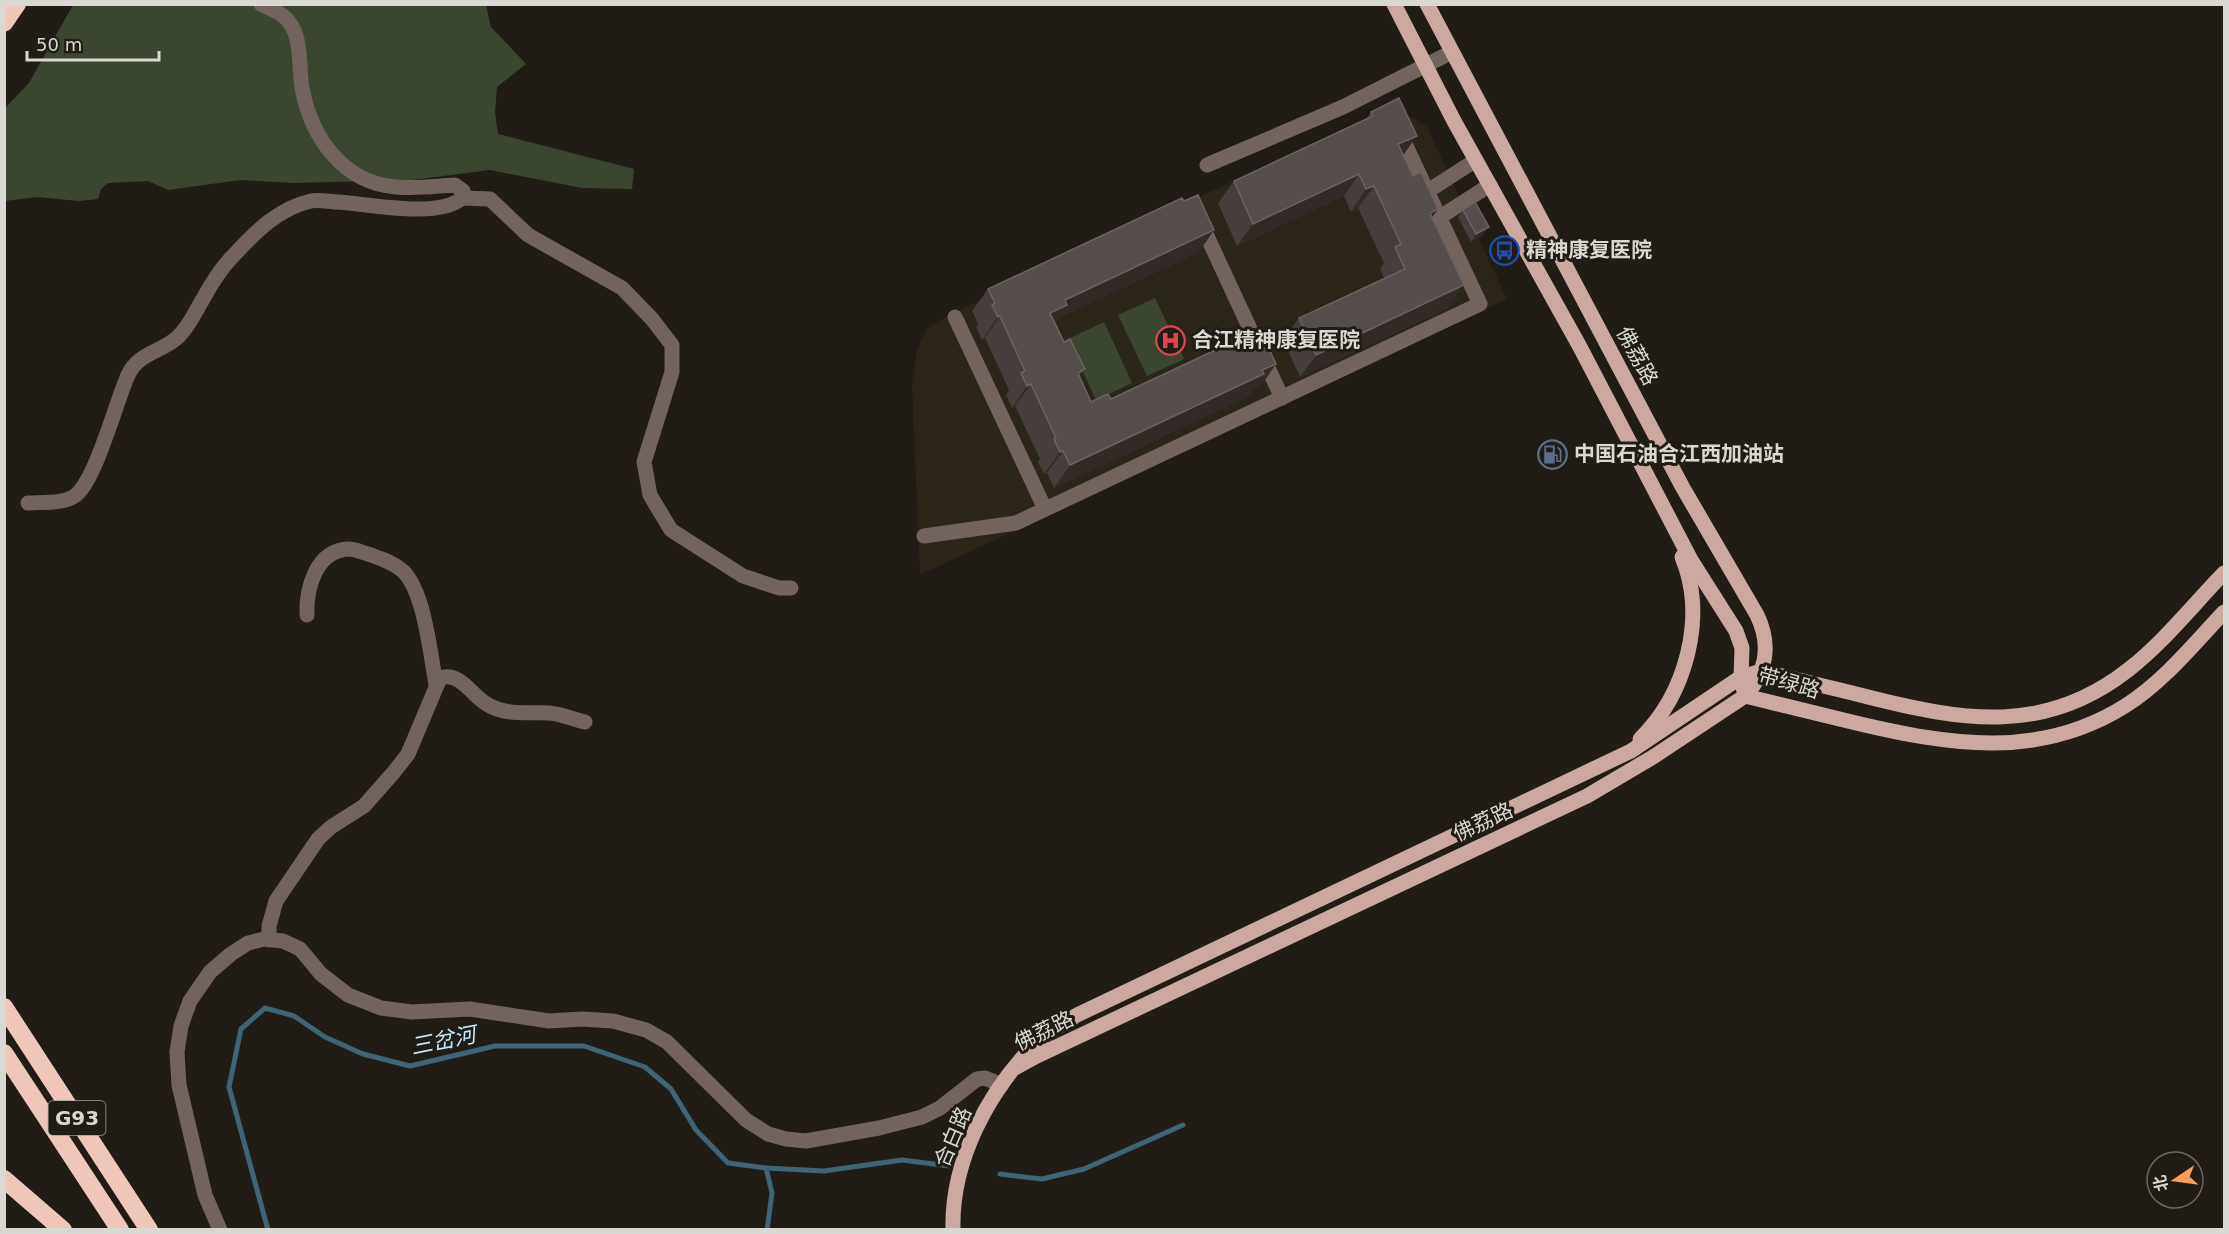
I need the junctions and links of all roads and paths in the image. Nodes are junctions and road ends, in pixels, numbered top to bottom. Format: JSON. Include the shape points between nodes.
{"nodes":[{"id":1,"x":17,"y":4,"type":"edge"},
{"id":2,"x":261,"y":4,"type":"edge"},
{"id":3,"x":1394,"y":4,"type":"edge"},
{"id":4,"x":1427,"y":4,"type":"edge"},
{"id":5,"x":4,"y":23,"type":"edge"},
{"id":6,"x":1452,"y":52,"type":"junction"},
{"id":7,"x":1425,"y":66,"type":"junction"},
{"id":8,"x":1392,"y":116,"type":"edge"},
{"id":9,"x":1476,"y":160,"type":"junction"},
{"id":10,"x":1207,"y":165,"type":"dead end"},
{"id":11,"x":1490,"y":185,"type":"junction"},
{"id":12,"x":1428,"y":191,"type":"junction"},
{"id":13,"x":462,"y":198,"type":"junction"},
{"id":14,"x":1192,"y":206,"type":"edge"},
{"id":15,"x":1440,"y":218,"type":"junction"},
{"id":16,"x":955,"y":317,"type":"dead end"},
{"id":17,"x":1282,"y":398,"type":"junction"},
{"id":18,"x":1656,"y":496,"type":"junction"},
{"id":19,"x":27,"y":502,"type":"dead end"},
{"id":20,"x":1045,"y":509,"type":"junction"},
{"id":21,"x":924,"y":536,"type":"dead end"},
{"id":22,"x":2224,"y":573,"type":"edge"},
{"id":23,"x":791,"y":588,"type":"dead end"},
{"id":24,"x":2224,"y":612,"type":"edge"},
{"id":25,"x":307,"y":615,"type":"dead end"},
{"id":26,"x":1762,"y":671,"type":"junction"},
{"id":27,"x":1741,"y":677,"type":"junction"},
{"id":28,"x":436,"y":684,"type":"junction"},
{"id":29,"x":1745,"y":696,"type":"junction"},
{"id":30,"x":585,"y":722,"type":"dead end"},
{"id":31,"x":1607,"y":764,"type":"junction"},
{"id":32,"x":269,"y":940,"type":"junction"},
{"id":33,"x":4,"y":1007,"type":"edge"},
{"id":34,"x":4,"y":1053,"type":"edge"},
{"id":35,"x":1015,"y":1068,"type":"junction"},
{"id":36,"x":1002,"y":1085,"type":"junction"},
{"id":37,"x":4,"y":1179,"type":"edge"},
{"id":38,"x":63,"y":1230,"type":"edge"},
{"id":39,"x":120,"y":1230,"type":"edge"},
{"id":40,"x":149,"y":1230,"type":"edge"},
{"id":41,"x":220,"y":1230,"type":"edge"},
{"id":42,"x":953,"y":1230,"type":"edge"}],
"edges":[{"from":1,"to":5,"type":"highway"},
{"from":2,"to":13,"type":"street","via":[[283,15],[293,28],[304,96],[316,133],[348,170],[369,182],[396,187],[455,185],[463,191]]},
{"from":3,"to":7,"type":"main road"},
{"from":4,"to":6,"type":"main road","name":"佛荔路"},
{"from":6,"to":7,"type":"street"},
{"from":6,"to":26,"type":"main road","name":"佛荔路","via":[[1683,488],[1757,615],[1766,648]]},
{"from":7,"to":9,"type":"main road"},
{"from":7,"to":10,"type":"street","via":[[1343,108]]},
{"from":8,"to":12,"type":"street"},
{"from":9,"to":11,"type":"main road"},
{"from":9,"to":12,"type":"street"},
{"from":11,"to":15,"type":"street"},
{"from":11,"to":18,"type":"main road","via":[[1580,347]]},
{"from":12,"to":15,"type":"street"},
{"from":13,"to":19,"type":"street","via":[[456,204],[439,208],[313,200],[286,210],[262,226],[232,256],[177,338],[145,354],[130,372],[91,476],[76,496]]},
{"from":13,"to":23,"type":"street","via":[[490,199],[528,235],[622,288],[652,319],[672,345],[672,372],[644,462],[650,495],[671,530],[743,576]]},
{"from":14,"to":17,"type":"street"},
{"from":15,"to":17,"type":"street","via":[[1480,304]]},
{"from":16,"to":20,"type":"street"},
{"from":17,"to":20,"type":"street"},
{"from":18,"to":27,"type":"main road","via":[[1736,631],[1742,648]]},
{"from":18,"to":31,"type":"main road","via":[[1687,569],[1694,602],[1691,636],[1683,668],[1658,719],[1642,738]]},
{"from":20,"to":21,"type":"street","via":[[1016,523]]},
{"from":22,"to":26,"type":"main road","name":"带绿路","via":[[2127,670],[2082,699],[2036,713],[1993,718],[1946,715]]},
{"from":24,"to":29,"type":"main road","name":"带绿路","via":[[2134,700],[2102,719],[2042,740],[1992,744],[1922,738]]},
{"from":25,"to":28,"type":"street","via":[[311,581],[332,553],[350,549],[386,560],[404,572],[419,598]]},
{"from":26,"to":27,"type":"main road","name":"带绿路"},
{"from":26,"to":29,"type":"main road","name":"佛荔路"},
{"from":27,"to":29,"type":"main road","name":"带绿路"},
{"from":27,"to":31,"type":"main road","name":"佛荔路","via":[[1653,738]]},
{"from":28,"to":30,"type":"street","via":[[447,675],[488,705],[523,715],[551,714]]},
{"from":28,"to":32,"type":"street","via":[[408,754],[364,806],[318,839],[276,901]]},
{"from":29,"to":35,"type":"main road","name":"佛荔路","via":[[1587,796]]},
{"from":31,"to":35,"type":"main road","name":"佛荔路","via":[[1077,1015],[1036,1043]]},
{"from":32,"to":36,"type":"street","via":[[300,949],[321,974],[348,995],[381,1008],[412,1012],[470,1009],[549,1021],[582,1018],[646,1030],[667,1042],[746,1120],[768,1134],[786,1139],[806,1141],[922,1117],[977,1079]]},
{"from":32,"to":41,"type":"street","via":[[248,943],[210,972],[190,1001],[181,1026],[177,1052],[179,1085],[205,1195]]},
{"from":33,"to":40,"type":"highway","number":"G93"},
{"from":34,"to":39,"type":"highway","number":"G93"},
{"from":35,"to":36,"type":"main road","name":"合白路"},
{"from":36,"to":42,"type":"main road","name":"合白路","via":[[980,1121],[959,1174]]},
{"from":37,"to":38,"type":"highway"}]}
